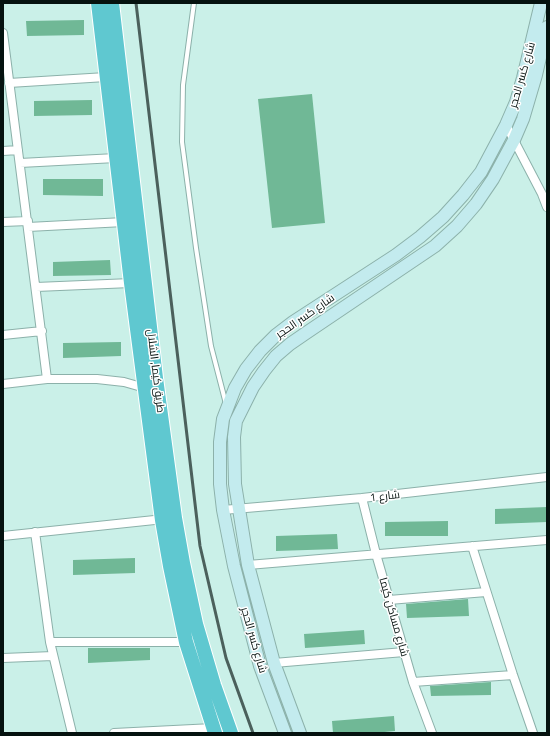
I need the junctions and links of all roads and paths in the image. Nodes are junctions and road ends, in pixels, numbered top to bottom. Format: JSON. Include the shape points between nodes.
{"nodes":[{"id":1,"x":98,"y":3,"type":"edge"},
{"id":2,"x":112,"y":3,"type":"edge"},
{"id":3,"x":194,"y":3,"type":"edge"},
{"id":4,"x":541,"y":3,"type":"edge"},
{"id":5,"x":547,"y":27,"type":"edge"},
{"id":6,"x":3,"y":33,"type":"edge"},
{"id":7,"x":5,"y":60,"type":"edge"},
{"id":8,"x":106,"y":77,"type":"junction"},
{"id":9,"x":9,"y":83,"type":"junction"},
{"id":10,"x":506,"y":125,"type":"junction"},
{"id":11,"x":514,"y":140,"type":"junction"},
{"id":12,"x":18,"y":150,"type":"junction"},
{"id":13,"x":3,"y":151,"type":"edge"},
{"id":14,"x":116,"y":158,"type":"junction"},
{"id":15,"x":20,"y":163,"type":"junction"},
{"id":16,"x":547,"y":207,"type":"edge"},
{"id":17,"x":3,"y":222,"type":"edge"},
{"id":18,"x":124,"y":222,"type":"junction"},
{"id":19,"x":28,"y":224,"type":"junction"},
{"id":20,"x":131,"y":283,"type":"junction"},
{"id":21,"x":36,"y":287,"type":"junction"},
{"id":22,"x":42,"y":331,"type":"junction"},
{"id":23,"x":3,"y":335,"type":"edge"},
{"id":24,"x":47,"y":379,"type":"junction"},
{"id":25,"x":3,"y":384,"type":"edge"},
{"id":26,"x":144,"y":388,"type":"junction"},
{"id":27,"x":227,"y":408,"type":"junction"},
{"id":28,"x":236,"y":421,"type":"junction"},
{"id":29,"x":547,"y":477,"type":"edge"},
{"id":30,"x":362,"y":498,"type":"junction"},
{"id":31,"x":238,"y":509,"type":"junction"},
{"id":32,"x":223,"y":510,"type":"junction"},
{"id":33,"x":168,"y":519,"type":"junction"},
{"id":34,"x":35,"y":532,"type":"junction"},
{"id":35,"x":3,"y":536,"type":"edge"},
{"id":36,"x":547,"y":540,"type":"edge"},
{"id":37,"x":472,"y":546,"type":"junction"},
{"id":38,"x":376,"y":554,"type":"junction"},
{"id":39,"x":248,"y":565,"type":"junction"},
{"id":40,"x":486,"y":592,"type":"junction"},
{"id":41,"x":389,"y":600,"type":"junction"},
{"id":42,"x":50,"y":642,"type":"junction"},
{"id":43,"x":186,"y":642,"type":"junction"},
{"id":44,"x":404,"y":652,"type":"junction"},
{"id":45,"x":53,"y":656,"type":"junction"},
{"id":46,"x":3,"y":658,"type":"edge"},
{"id":47,"x":274,"y":663,"type":"junction"},
{"id":48,"x":513,"y":675,"type":"junction"},
{"id":49,"x":413,"y":682,"type":"junction"},
{"id":50,"x":214,"y":731,"type":"edge"},
{"id":51,"x":72,"y":733,"type":"edge"},
{"id":52,"x":114,"y":733,"type":"edge"},
{"id":53,"x":231,"y":733,"type":"edge"},
{"id":54,"x":285,"y":733,"type":"edge"},
{"id":55,"x":300,"y":733,"type":"edge"},
{"id":56,"x":432,"y":733,"type":"edge"},
{"id":57,"x":533,"y":733,"type":"edge"}],
"edges":[{"from":1,"to":8,"type":"highway","name":"طريق كيما, الشلال"},
{"from":2,"to":33,"type":"highway","name":"طريق كيما, الشلال","via":[[156,378]]},
{"from":3,"to":27,"type":"lane","via":[[183,85],[182,142],[211,346]]},
{"from":4,"to":10,"type":"main road","name":"شارع كسر الحجر","via":[[523,78]]},
{"from":5,"to":11,"type":"main road","name":"شارع كسر الحجر","via":[[530,98]]},
{"from":6,"to":7,"type":"street"},
{"from":7,"to":9,"type":"street"},
{"from":8,"to":9,"type":"street"},
{"from":8,"to":14,"type":"highway","name":"طريق كيما, الشلال"},
{"from":9,"to":12,"type":"street"},
{"from":10,"to":11,"type":"street"},
{"from":10,"to":27,"type":"main road","name":"شارع كسر الحجر","via":[[481,172],[443,217],[396,255],[276,335],[246,369]]},
{"from":11,"to":16,"type":"street"},
{"from":11,"to":28,"type":"main road","name":"شارع كسر الحجر","via":[[493,179],[457,226],[436,246],[276,356],[253,386]]},
{"from":12,"to":13,"type":"street"},
{"from":12,"to":15,"type":"street"},
{"from":14,"to":15,"type":"street"},
{"from":14,"to":18,"type":"highway","name":"طريق كيما, الشلال"},
{"from":15,"to":19,"type":"street"},
{"from":17,"to":19,"type":"street"},
{"from":18,"to":19,"type":"street"},
{"from":18,"to":20,"type":"highway","name":"طريق كيما, الشلال"},
{"from":19,"to":21,"type":"street"},
{"from":20,"to":21,"type":"street"},
{"from":20,"to":26,"type":"highway","name":"طريق كيما, الشلال"},
{"from":21,"to":22,"type":"street"},
{"from":22,"to":23,"type":"street"},
{"from":22,"to":24,"type":"street"},
{"from":24,"to":25,"type":"street"},
{"from":24,"to":26,"type":"street","via":[[97,379],[124,382]]},
{"from":26,"to":33,"type":"highway","name":"طريق كيما, الشلال"},
{"from":27,"to":28,"type":"main road"},
{"from":27,"to":32,"type":"main road","name":"شارع كسر الحجر","via":[[220,442]]},
{"from":28,"to":31,"type":"main road","name":"شارع كسر الحجر","via":[[235,484]]},
{"from":29,"to":30,"type":"street","name":"شارع 1"},
{"from":30,"to":31,"type":"street","name":"شارع 1"},
{"from":30,"to":38,"type":"street","name":"شارع مساكن كيما"},
{"from":31,"to":32,"type":"street","name":"شارع 1"},
{"from":31,"to":39,"type":"main road","name":"شارع كسر الحجر"},
{"from":32,"to":54,"type":"main road","name":"شارع كسر الحجر","via":[[234,566],[260,666]]},
{"from":33,"to":34,"type":"street"},
{"from":33,"to":43,"type":"highway","name":"طريق كيما, الشلال","via":[[170,566]]},
{"from":33,"to":53,"type":"highway","name":"طريق كيما, الشلال","via":[[183,562],[196,624]]},
{"from":34,"to":35,"type":"street"},
{"from":34,"to":42,"type":"street"},
{"from":36,"to":37,"type":"street"},
{"from":37,"to":38,"type":"street"},
{"from":37,"to":40,"type":"street"},
{"from":38,"to":39,"type":"street"},
{"from":38,"to":41,"type":"street","name":"شارع مساكن كيما"},
{"from":39,"to":47,"type":"main road","name":"شارع كسر الحجر"},
{"from":40,"to":41,"type":"street"},
{"from":40,"to":48,"type":"street"},
{"from":41,"to":44,"type":"street","name":"شارع مساكن كيما"},
{"from":42,"to":43,"type":"street"},
{"from":42,"to":45,"type":"street"},
{"from":43,"to":50,"type":"highway","name":"طريق كيما, الشلال"},
{"from":44,"to":47,"type":"street"},
{"from":44,"to":49,"type":"street","name":"شارع مساكن كيما"},
{"from":45,"to":46,"type":"street"},
{"from":45,"to":51,"type":"street"},
{"from":47,"to":55,"type":"main road","name":"شارع كسر الحجر"},
{"from":48,"to":49,"type":"street"},
{"from":48,"to":57,"type":"street"},
{"from":49,"to":56,"type":"street","name":"شارع مساكن كيما"},
{"from":50,"to":52,"type":"street"}]}
